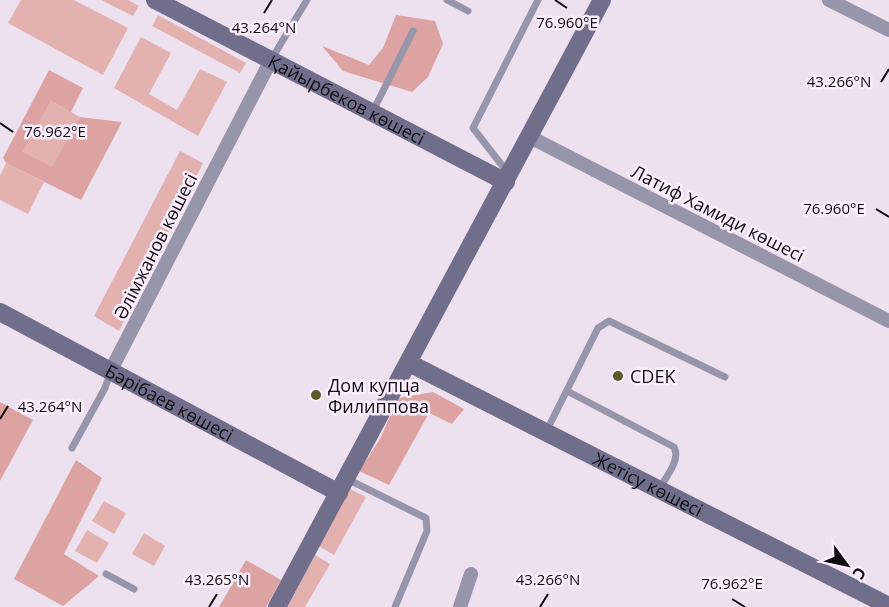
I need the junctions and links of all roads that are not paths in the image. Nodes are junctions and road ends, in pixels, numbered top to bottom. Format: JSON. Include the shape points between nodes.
{"nodes":[{"id":1,"x":155,"y":0,"type":"edge"},
{"id":2,"x":307,"y":0,"type":"edge"},
{"id":3,"x":447,"y":0,"type":"edge"},
{"id":4,"x":538,"y":0,"type":"edge"},
{"id":5,"x":602,"y":0,"type":"edge"},
{"id":6,"x":829,"y":0,"type":"edge"},
{"id":7,"x":468,"y":10,"type":"dead end"},
{"id":8,"x":889,"y":30,"type":"edge"},
{"id":9,"x":413,"y":31,"type":"dead end"},
{"id":10,"x":271,"y":60,"type":"junction"},
{"id":11,"x":372,"y":113,"type":"junction"},
{"id":12,"x":530,"y":137,"type":"junction"},
{"id":13,"x":508,"y":179,"type":"junction"},
{"id":14,"x":0,"y":312,"type":"edge"},
{"id":15,"x":889,"y":321,"type":"edge"},
{"id":16,"x":409,"y":363,"type":"junction"},
{"id":17,"x":111,"y":370,"type":"junction"},
{"id":18,"x":725,"y":377,"type":"dead end"},
{"id":19,"x":567,"y":391,"type":"junction"},
{"id":20,"x":546,"y":432,"type":"junction"},
{"id":21,"x":72,"y":448,"type":"dead end"},
{"id":22,"x":343,"y":486,"type":"junction"},
{"id":23,"x":659,"y":489,"type":"junction"},
{"id":24,"x":106,"y":574,"type":"dead end"},
{"id":25,"x":471,"y":574,"type":"dead end"},
{"id":26,"x":134,"y":589,"type":"dead end"},
{"id":27,"x":889,"y":606,"type":"edge"},
{"id":28,"x":277,"y":607,"type":"edge"},
{"id":29,"x":395,"y":607,"type":"edge"},
{"id":30,"x":460,"y":607,"type":"edge"}],
"edges":[{"from":1,"to":10,"type":"main road","name":"Қайырбеков көшесі"},
{"from":2,"to":10,"type":"lane"},
{"from":3,"to":7,"type":"lane"},
{"from":4,"to":13,"type":"lane","via":[[472,128]]},
{"from":5,"to":12,"type":"main road"},
{"from":6,"to":8,"type":"street"},
{"from":9,"to":11,"type":"lane"},
{"from":10,"to":11,"type":"main road","name":"Қайырбеков көшесі"},
{"from":10,"to":17,"type":"street","name":"Әлімжанов көшесі"},
{"from":11,"to":13,"type":"main road","name":"Қайырбеков көшесі"},
{"from":12,"to":13,"type":"main road"},
{"from":12,"to":15,"type":"street","name":"Латиф Хамиди көшесі"},
{"from":13,"to":16,"type":"main road"},
{"from":14,"to":17,"type":"main road","name":"Бәрібаев көшесі"},
{"from":16,"to":20,"type":"main road","name":"Жетісу көшесі"},
{"from":16,"to":22,"type":"main road"},
{"from":17,"to":21,"type":"lane","name":"Әлімжанов көшесі"},
{"from":17,"to":22,"type":"main road","name":"Бәрібаев көшесі"},
{"from":18,"to":19,"type":"lane","via":[[609,321],[598,328]]},
{"from":19,"to":20,"type":"lane"},
{"from":19,"to":23,"type":"lane","via":[[674,447],[676,459]]},
{"from":20,"to":23,"type":"main road","name":"Жетісу көшесі"},
{"from":22,"to":28,"type":"main road"},
{"from":22,"to":29,"type":"lane","via":[[420,513],[429,524]]},
{"from":23,"to":27,"type":"main road","name":"Жетісу көшесі"},
{"from":24,"to":26,"type":"lane"},
{"from":25,"to":30,"type":"street"}]}
